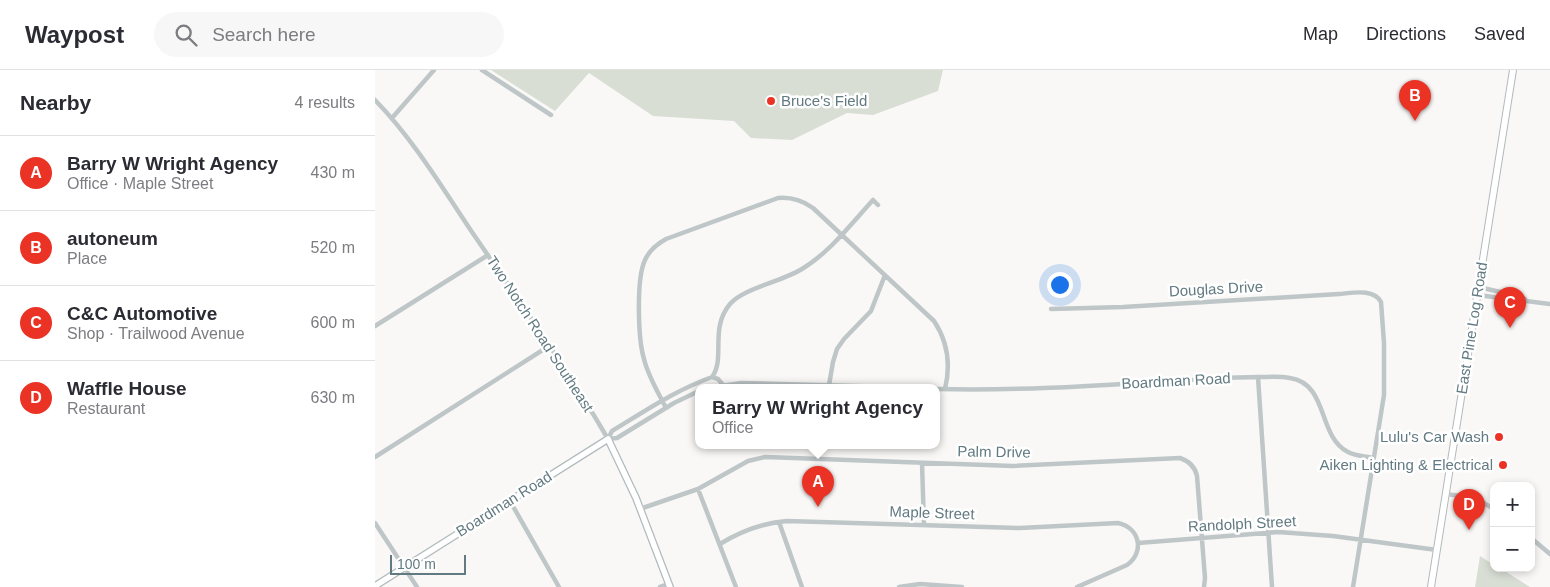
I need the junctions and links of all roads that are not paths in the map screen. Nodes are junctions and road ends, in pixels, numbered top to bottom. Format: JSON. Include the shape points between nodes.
{"nodes":[{"id":1,"x":433,"y":70,"type":"edge"},
{"id":2,"x":483,"y":70,"type":"edge"},
{"id":3,"x":1513,"y":70,"type":"edge"},
{"id":4,"x":375,"y":100,"type":"edge"},
{"id":5,"x":551,"y":115,"type":"dead end"},
{"id":6,"x":391,"y":118,"type":"junction"},
{"id":7,"x":879,"y":205,"type":"dead end"},
{"id":8,"x":842,"y":234,"type":"junction"},
{"id":9,"x":488,"y":254,"type":"junction"},
{"id":10,"x":885,"y":274,"type":"junction"},
{"id":11,"x":1478,"y":287,"type":"junction"},
{"id":12,"x":1477,"y":295,"type":"junction"},
{"id":13,"x":1526,"y":300,"type":"junction"},
{"id":14,"x":1550,"y":304,"type":"edge"},
{"id":15,"x":1051,"y":309,"type":"dead end"},
{"id":16,"x":375,"y":325,"type":"edge"},
{"id":17,"x":549,"y":346,"type":"junction"},
{"id":18,"x":712,"y":377,"type":"junction"},
{"id":19,"x":1257,"y":377,"type":"junction"},
{"id":20,"x":722,"y":384,"type":"edge"},
{"id":21,"x":732,"y":384,"type":"edge"},
{"id":22,"x":785,"y":384,"type":"edge"},
{"id":23,"x":829,"y":384,"type":"edge"},
{"id":24,"x":940,"y":388,"type":"edge"},
{"id":25,"x":945,"y":389,"type":"junction"},
{"id":26,"x":695,"y":393,"type":"edge"},
{"id":27,"x":662,"y":399,"type":"junction"},
{"id":28,"x":666,"y":408,"type":"junction"},
{"id":29,"x":608,"y":439,"type":"junction"},
{"id":30,"x":375,"y":457,"type":"edge"},
{"id":31,"x":1373,"y":458,"type":"junction"},
{"id":32,"x":923,"y":462,"type":"junction"},
{"id":33,"x":697,"y":489,"type":"junction"},
{"id":34,"x":1446,"y":494,"type":"junction"},
{"id":35,"x":510,"y":501,"type":"junction"},
{"id":36,"x":1490,"y":507,"type":"edge"},
{"id":37,"x":641,"y":509,"type":"junction"},
{"id":38,"x":375,"y":522,"type":"edge"},
{"id":39,"x":779,"y":522,"type":"junction"},
{"id":40,"x":924,"y":525,"type":"junction"},
{"id":41,"x":1268,"y":533,"type":"junction"},
{"id":42,"x":1201,"y":538,"type":"junction"},
{"id":43,"x":1360,"y":540,"type":"junction"},
{"id":44,"x":1535,"y":541,"type":"edge"},
{"id":45,"x":1138,"y":543,"type":"junction"},
{"id":46,"x":720,"y":544,"type":"junction"},
{"id":47,"x":1437,"y":550,"type":"junction"},
{"id":48,"x":1550,"y":554,"type":"edge"},
{"id":49,"x":404,"y":567,"type":"junction"},
{"id":50,"x":670,"y":585,"type":"edge"},
{"id":51,"x":375,"y":586,"type":"edge"},
{"id":52,"x":417,"y":587,"type":"edge"},
{"id":53,"x":559,"y":587,"type":"edge"},
{"id":54,"x":660,"y":587,"type":"edge"},
{"id":55,"x":736,"y":587,"type":"edge"},
{"id":56,"x":802,"y":587,"type":"edge"},
{"id":57,"x":899,"y":587,"type":"edge"},
{"id":58,"x":962,"y":587,"type":"edge"},
{"id":59,"x":1077,"y":587,"type":"edge"},
{"id":60,"x":1203,"y":587,"type":"edge"},
{"id":61,"x":1272,"y":587,"type":"edge"},
{"id":62,"x":1353,"y":587,"type":"edge"},
{"id":63,"x":1431,"y":587,"type":"edge"}],
"edges":[{"from":1,"to":6,"type":"street"},
{"from":2,"to":5,"type":"street"},
{"from":3,"to":11,"type":"main road","name":"East Pine Log Road"},
{"from":4,"to":6,"type":"street","name":"Two Notch Road Southeast"},
{"from":6,"to":9,"type":"street","name":"Two Notch Road Southeast"},
{"from":7,"to":8,"type":"street","via":[[873,200]]},
{"from":8,"to":10,"type":"street"},
{"from":8,"to":18,"type":"street","via":[[804,268],[731,303],[718,328],[717,367]]},
{"from":8,"to":27,"type":"street","via":[[809,204],[783,197],[657,245],[647,256],[641,271],[640,333],[645,365]]},
{"from":9,"to":16,"type":"street"},
{"from":9,"to":17,"type":"street","name":"Two Notch Road Southeast"},
{"from":10,"to":23,"type":"street","via":[[871,311],[837,349]]},
{"from":10,"to":25,"type":"street","via":[[934,321],[943,336],[949,362]]},
{"from":11,"to":12,"type":"main road","name":"East Pine Log Road"},
{"from":11,"to":13,"type":"street"},
{"from":12,"to":13,"type":"street"},
{"from":12,"to":34,"type":"main road","name":"East Pine Log Road"},
{"from":13,"to":14,"type":"street"},
{"from":15,"to":31,"type":"street","name":"Douglas Drive","via":[[1339,294],[1377,295],[1384,343],[1385,384]]},
{"from":17,"to":29,"type":"street","name":"Two Notch Road Southeast"},
{"from":17,"to":30,"type":"street"},
{"from":18,"to":20,"type":"street"},
{"from":18,"to":27,"type":"street","name":"Boardman Road"},
{"from":19,"to":25,"type":"street","name":"Boardman Road","via":[[1043,389]]},
{"from":19,"to":31,"type":"street","name":"Boardman Road","via":[[1289,377],[1303,383],[1317,397],[1337,443],[1354,454]]},
{"from":19,"to":41,"type":"street"},
{"from":21,"to":22,"type":"street"},
{"from":24,"to":25,"type":"street","name":"Boardman Road"},
{"from":26,"to":28,"type":"street","name":"Boardman Road"},
{"from":27,"to":28,"type":"street"},
{"from":27,"to":29,"type":"street","name":"Boardman Road","via":[[613,431]]},
{"from":28,"to":29,"type":"street","name":"Boardman Road","via":[[617,438]]},
{"from":29,"to":35,"type":"street","name":"Boardman Road"},
{"from":29,"to":37,"type":"street","name":"Two Notch Road Southeast"},
{"from":31,"to":43,"type":"street"},
{"from":32,"to":33,"type":"street","name":"Palm Drive","via":[[765,457],[748,461]]},
{"from":32,"to":40,"type":"street"},
{"from":32,"to":42,"type":"street","name":"Palm Drive","via":[[1013,466],[1180,458],[1190,463],[1196,473]]},
{"from":33,"to":37,"type":"street","name":"Palm Drive"},
{"from":33,"to":46,"type":"street"},
{"from":34,"to":36,"type":"street","via":[[1475,498]]},
{"from":34,"to":47,"type":"main road","name":"East Pine Log Road"},
{"from":35,"to":49,"type":"street","name":"Boardman Road"},
{"from":35,"to":53,"type":"street"},
{"from":37,"to":50,"type":"street","name":"Two Notch Road Southeast"},
{"from":38,"to":49,"type":"street"},
{"from":39,"to":40,"type":"street","name":"Maple Street"},
{"from":39,"to":46,"type":"street","name":"Maple Street","via":[[746,530]]},
{"from":39,"to":56,"type":"street"},
{"from":40,"to":45,"type":"street","name":"Maple Street","via":[[1020,528],[1118,524],[1132,530]]},
{"from":41,"to":42,"type":"street","name":"Randolph Street"},
{"from":41,"to":43,"type":"street","name":"Randolph Street","via":[[1315,534]]},
{"from":41,"to":61,"type":"street"},
{"from":42,"to":45,"type":"street","name":"Randolph Street"},
{"from":42,"to":60,"type":"street","name":"Palm Drive"},
{"from":43,"to":47,"type":"street","name":"Randolph Street"},
{"from":43,"to":62,"type":"street"},
{"from":44,"to":48,"type":"street"},
{"from":45,"to":59,"type":"street","via":[[1137,554],[1130,563]]},
{"from":46,"to":55,"type":"street"},
{"from":47,"to":63,"type":"main road","name":"East Pine Log Road"},
{"from":49,"to":51,"type":"street","name":"Boardman Road"},
{"from":49,"to":52,"type":"street"},
{"from":50,"to":54,"type":"street"},
{"from":57,"to":58,"type":"street","via":[[913,584]]}]}
